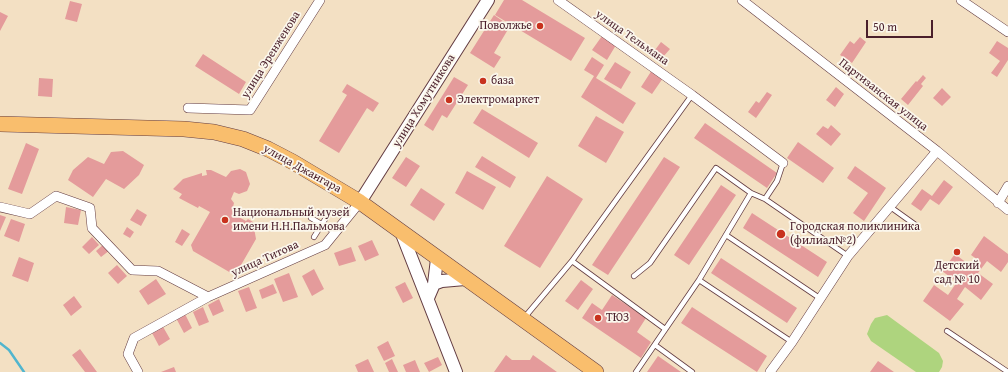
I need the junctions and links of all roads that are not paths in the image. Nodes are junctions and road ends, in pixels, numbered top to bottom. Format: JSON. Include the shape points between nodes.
{"nodes":[{"id":1,"x":320,"y":0,"type":"edge"},
{"id":2,"x":488,"y":0,"type":"edge"},
{"id":3,"x":558,"y":0,"type":"edge"},
{"id":4,"x":742,"y":0,"type":"edge"},
{"id":5,"x":961,"y":0,"type":"edge"},
{"id":6,"x":1008,"y":32,"type":"edge"},
{"id":7,"x":692,"y":95,"type":"junction"},
{"id":8,"x":188,"y":108,"type":"dead end"},
{"id":9,"x":0,"y":124,"type":"edge"},
{"id":10,"x":936,"y":151,"type":"junction"},
{"id":11,"x":783,"y":164,"type":"joint"},
{"id":12,"x":1008,"y":186,"type":"edge"},
{"id":13,"x":750,"y":193,"type":"junction"},
{"id":14,"x":765,"y":198,"type":"junction"},
{"id":15,"x":360,"y":202,"type":"junction"},
{"id":16,"x":998,"y":203,"type":"junction"},
{"id":17,"x":889,"y":206,"type":"junction"},
{"id":18,"x":0,"y":207,"type":"edge"},
{"id":19,"x":1008,"y":210,"type":"edge"},
{"id":20,"x":329,"y":213,"type":"dead end"},
{"id":21,"x":311,"y":218,"type":"dead end"},
{"id":22,"x":322,"y":224,"type":"junction"},
{"id":23,"x":917,"y":226,"type":"dead end"},
{"id":24,"x":335,"y":232,"type":"junction"},
{"id":25,"x":402,"y":234,"type":"junction"},
{"id":26,"x":726,"y":236,"type":"junction"},
{"id":27,"x":314,"y":237,"type":"dead end"},
{"id":28,"x":848,"y":256,"type":"junction"},
{"id":29,"x":437,"y":259,"type":"junction"},
{"id":30,"x":572,"y":261,"type":"junction"},
{"id":31,"x":634,"y":276,"type":"dead end"},
{"id":32,"x":464,"y":279,"type":"junction"},
{"id":33,"x":699,"y":280,"type":"junction"},
{"id":34,"x":434,"y":284,"type":"junction"},
{"id":35,"x":208,"y":297,"type":"junction"},
{"id":36,"x":428,"y":298,"type":"junction"},
{"id":37,"x":821,"y":299,"type":"junction"},
{"id":38,"x":523,"y":320,"type":"junction"},
{"id":39,"x":665,"y":329,"type":"junction"},
{"id":40,"x":947,"y":332,"type":"dead end"},
{"id":41,"x":792,"y":342,"type":"junction"},
{"id":42,"x":654,"y":345,"type":"junction"},
{"id":43,"x":138,"y":372,"type":"edge"},
{"id":44,"x":456,"y":372,"type":"edge"},
{"id":45,"x":596,"y":372,"type":"edge"},
{"id":46,"x":636,"y":372,"type":"edge"},
{"id":47,"x":692,"y":372,"type":"edge"},
{"id":48,"x":770,"y":372,"type":"edge"},
{"id":49,"x":1008,"y":372,"type":"edge"}],
"edges":[{"from":1,"to":8,"type":"street","name":"улица Эренженова","via":[[250,110]]},
{"from":2,"to":15,"type":"street","name":"улица Хомутникова"},
{"from":3,"to":7,"type":"street","name":"улица Тельмана"},
{"from":4,"to":10,"type":"street","name":"Партизанская улица"},
{"from":5,"to":6,"type":"street"},
{"from":7,"to":11,"type":"street","name":"улица Тельмана"},
{"from":7,"to":30,"type":"lane"},
{"from":9,"to":15,"type":"main road","name":"улица Джангара","via":[[214,132],[243,139],[274,152]]},
{"from":10,"to":16,"type":"street","name":"Партизанская улица"},
{"from":10,"to":17,"type":"street"},
{"from":11,"to":14,"type":"lane","via":[[777,181]]},
{"from":12,"to":16,"type":"street"},
{"from":13,"to":14,"type":"lane"},
{"from":13,"to":26,"type":"lane"},
{"from":13,"to":31,"type":"lane","via":[[716,168],[650,263]]},
{"from":14,"to":28,"type":"lane"},
{"from":15,"to":24,"type":"street","name":"улица Титова"},
{"from":15,"to":25,"type":"main road","name":"улица Джангара"},
{"from":16,"to":19,"type":"street","name":"Партизанская улица"},
{"from":17,"to":23,"type":"lane"},
{"from":17,"to":28,"type":"street"},
{"from":18,"to":35,"type":"street","via":[[30,214],[56,196],[90,208],[92,228],[132,270],[158,271]]},
{"from":20,"to":22,"type":"lane"},
{"from":21,"to":22,"type":"lane"},
{"from":22,"to":24,"type":"lane"},
{"from":22,"to":27,"type":"lane"},
{"from":24,"to":35,"type":"street","name":"улица Титова","via":[[324,245]]},
{"from":25,"to":29,"type":"main road","name":"улица Джангара"},
{"from":25,"to":36,"type":"street"},
{"from":26,"to":33,"type":"lane"},
{"from":26,"to":37,"type":"lane"},
{"from":28,"to":37,"type":"street"},
{"from":29,"to":32,"type":"main road","name":"улица Джангара"},
{"from":29,"to":34,"type":"street"},
{"from":30,"to":38,"type":"lane"},
{"from":30,"to":39,"type":"lane"},
{"from":32,"to":34,"type":"street"},
{"from":32,"to":38,"type":"main road","name":"улица Джангара"},
{"from":33,"to":39,"type":"lane"},
{"from":33,"to":41,"type":"lane"},
{"from":34,"to":36,"type":"street"},
{"from":35,"to":43,"type":"street","name":"улица Титова","via":[[134,338],[128,354]]},
{"from":36,"to":44,"type":"street"},
{"from":37,"to":41,"type":"street"},
{"from":38,"to":45,"type":"main road","name":"улица Джангара"},
{"from":39,"to":42,"type":"lane"},
{"from":40,"to":49,"type":"lane"},
{"from":41,"to":48,"type":"street"},
{"from":42,"to":46,"type":"lane"},
{"from":42,"to":47,"type":"lane"}]}
